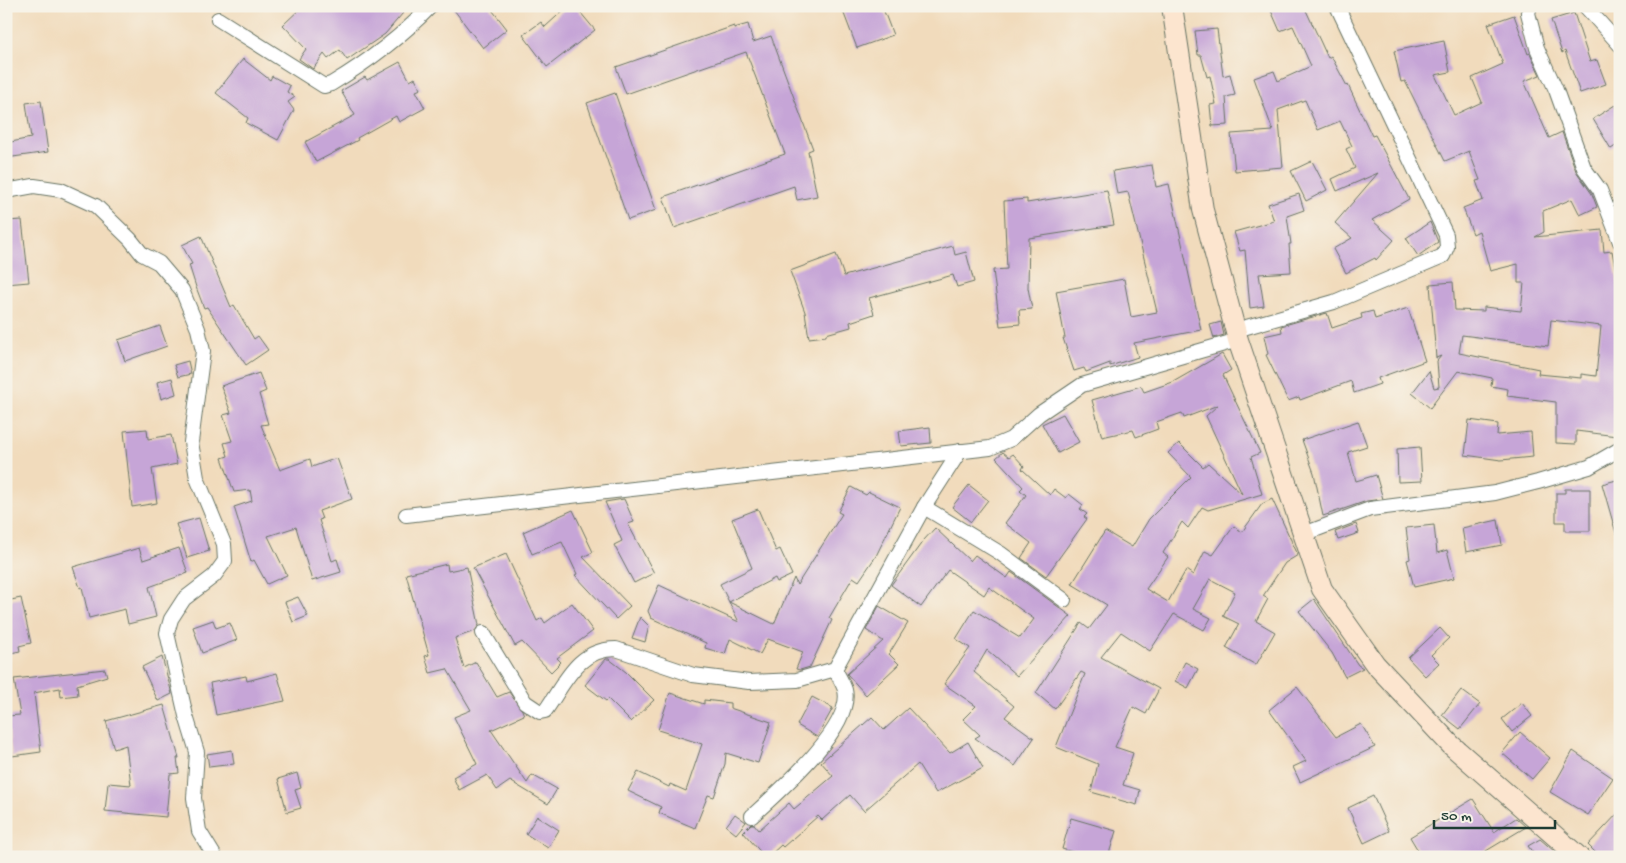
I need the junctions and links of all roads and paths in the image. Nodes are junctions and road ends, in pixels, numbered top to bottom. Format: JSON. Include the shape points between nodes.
{"nodes":[{"id":1,"x":431,"y":6,"type":"edge"},
{"id":2,"x":1172,"y":6,"type":"edge"},
{"id":3,"x":1337,"y":6,"type":"edge"},
{"id":4,"x":1530,"y":6,"type":"edge"},
{"id":5,"x":1585,"y":6,"type":"edge"},
{"id":6,"x":218,"y":20,"type":"dead end"},
{"id":7,"x":1620,"y":45,"type":"edge"},
{"id":8,"x":6,"y":191,"type":"edge"},
{"id":9,"x":1620,"y":242,"type":"edge"},
{"id":10,"x":1237,"y":335,"type":"junction"},
{"id":11,"x":1620,"y":448,"type":"edge"},
{"id":12,"x":960,"y":451,"type":"junction"},
{"id":13,"x":924,"y":507,"type":"junction"},
{"id":14,"x":406,"y":515,"type":"dead end"},
{"id":15,"x":1304,"y":534,"type":"junction"},
{"id":16,"x":1064,"y":600,"type":"dead end"},
{"id":17,"x":483,"y":633,"type":"dead end"},
{"id":18,"x":835,"y":669,"type":"junction"},
{"id":19,"x":752,"y":816,"type":"dead end"},
{"id":20,"x":216,"y":857,"type":"edge"},
{"id":21,"x":1579,"y":857,"type":"edge"}],
"edges":[{"from":1,"to":6,"type":"street","via":[[364,62],[324,86]]},
{"from":2,"to":10,"type":"street","via":[[1203,210]]},
{"from":3,"to":10,"type":"street","via":[[1446,235],[1447,247],[1444,256],[1334,302]]},
{"from":4,"to":9,"type":"street","via":[[1528,13],[1537,48],[1584,168],[1600,190]]},
{"from":5,"to":7,"type":"street"},
{"from":8,"to":20,"type":"street","via":[[34,186],[61,190],[96,206],[142,254],[160,263],[182,290],[198,329],[203,350],[191,442],[197,478],[224,544],[225,561],[214,576],[184,599],[171,619],[167,633],[197,752],[194,798],[199,831]]},
{"from":10,"to":12,"type":"street","via":[[1082,385],[1039,414],[1011,439],[990,448]]},
{"from":10,"to":15,"type":"street"},
{"from":11,"to":15,"type":"street","via":[[1589,467],[1538,482],[1495,493],[1370,509]]},
{"from":12,"to":13,"type":"street"},
{"from":12,"to":14,"type":"street"},
{"from":13,"to":16,"type":"street","via":[[1000,553]]},
{"from":13,"to":18,"type":"street"},
{"from":15,"to":21,"type":"street","via":[[1322,589],[1375,664],[1451,745]]},
{"from":17,"to":18,"type":"street","via":[[525,702],[540,712],[545,710],[588,654],[604,649],[616,649],[693,675],[749,682],[797,680]]},
{"from":18,"to":19,"type":"street","via":[[845,690],[844,706],[835,727],[817,752]]}]}
